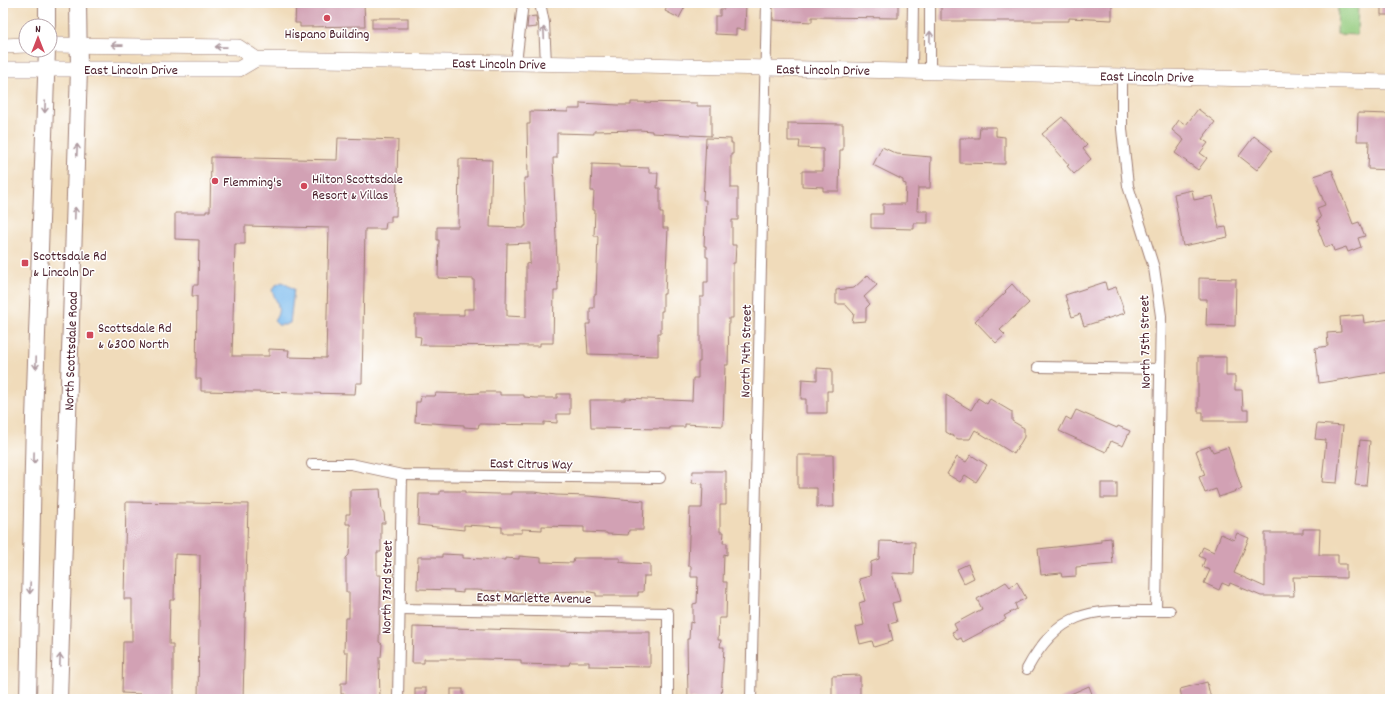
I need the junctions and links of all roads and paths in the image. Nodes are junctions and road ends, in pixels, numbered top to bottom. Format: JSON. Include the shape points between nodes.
{"nodes":[{"id":1,"x":47,"y":3,"type":"edge"},
{"id":2,"x":78,"y":3,"type":"edge"},
{"id":3,"x":523,"y":3,"type":"edge"},
{"id":4,"x":540,"y":3,"type":"edge"},
{"id":5,"x":767,"y":3,"type":"edge"},
{"id":6,"x":913,"y":3,"type":"edge"},
{"id":7,"x":930,"y":3,"type":"edge"},
{"id":8,"x":47,"y":18,"type":"edge"},
{"id":9,"x":58,"y":45,"type":"edge"},
{"id":10,"x":80,"y":45,"type":"junction"},
{"id":11,"x":3,"y":46,"type":"edge"},
{"id":12,"x":18,"y":46,"type":"edge"},
{"id":13,"x":47,"y":58,"type":"edge"},
{"id":14,"x":256,"y":59,"type":"junction"},
{"id":15,"x":516,"y":63,"type":"junction"},
{"id":16,"x":546,"y":63,"type":"junction"},
{"id":17,"x":47,"y":68,"type":"junction"},
{"id":18,"x":766,"y":68,"type":"junction"},
{"id":19,"x":3,"y":69,"type":"edge"},
{"id":20,"x":79,"y":69,"type":"junction"},
{"id":21,"x":912,"y":70,"type":"junction"},
{"id":22,"x":930,"y":70,"type":"junction"},
{"id":23,"x":1122,"y":76,"type":"junction"},
{"id":24,"x":1390,"y":82,"type":"edge"},
{"id":25,"x":1038,"y":367,"type":"dead end"},
{"id":26,"x":1160,"y":369,"type":"junction"},
{"id":27,"x":312,"y":464,"type":"dead end"},
{"id":28,"x":402,"y":475,"type":"junction"},
{"id":29,"x":660,"y":478,"type":"dead end"},
{"id":30,"x":400,"y":609,"type":"junction"},
{"id":31,"x":1156,"y":611,"type":"junction"},
{"id":32,"x":1170,"y":611,"type":"dead end"},
{"id":33,"x":1027,"y":669,"type":"dead end"},
{"id":34,"x":28,"y":699,"type":"edge"},
{"id":35,"x":59,"y":699,"type":"edge"},
{"id":36,"x":398,"y":699,"type":"edge"},
{"id":37,"x":668,"y":699,"type":"edge"},
{"id":38,"x":751,"y":699,"type":"edge"}],
"edges":[{"from":1,"to":8,"type":"main road"},
{"from":2,"to":10,"type":"main road","name":"North Scottsdale Road"},
{"from":3,"to":15,"type":"street"},
{"from":16,"to":4,"type":"street","one_way":true},
{"from":5,"to":18,"type":"street","name":"North 74th Street"},
{"from":6,"to":21,"type":"street"},
{"from":22,"to":7,"type":"street","one_way":true},
{"from":9,"to":10,"type":"main road","name":"East Lincoln Drive"},
{"from":14,"to":10,"type":"main road","name":"East Lincoln Drive","one_way":true,"via":[[238,47]]},
{"from":10,"to":20,"type":"main road","name":"North Scottsdale Road"},
{"from":11,"to":12,"type":"main road"},
{"from":13,"to":17,"type":"main road"},
{"from":14,"to":15,"type":"main road","name":"East Lincoln Drive"},
{"from":14,"to":20,"type":"main road","name":"East Lincoln Drive","via":[[239,69]]},
{"from":15,"to":16,"type":"main road","name":"East Lincoln Drive"},
{"from":16,"to":18,"type":"main road","name":"East Lincoln Drive"},
{"from":17,"to":19,"type":"main road","name":"East Lincoln Drive"},
{"from":17,"to":20,"type":"main road","name":"East Lincoln Drive"},
{"from":17,"to":34,"type":"main road","one_way":true,"via":[[34,419]]},
{"from":18,"to":21,"type":"main road","name":"East Lincoln Drive"},
{"from":18,"to":38,"type":"street","name":"North 74th Street"},
{"from":35,"to":20,"type":"main road","name":"North Scottsdale Road","one_way":true},
{"from":21,"to":22,"type":"main road","name":"East Lincoln Drive"},
{"from":22,"to":23,"type":"main road","name":"East Lincoln Drive"},
{"from":23,"to":24,"type":"main road","name":"East Lincoln Drive"},
{"from":23,"to":26,"type":"street","name":"North 75th Street","via":[[1122,129],[1128,186],[1154,268],[1158,289],[1161,316]]},
{"from":25,"to":26,"type":"street"},
{"from":26,"to":31,"type":"street","name":"North 75th Street"},
{"from":27,"to":28,"type":"street","name":"East Citrus Way","via":[[351,464]]},
{"from":28,"to":29,"type":"street","name":"East Citrus Way"},
{"from":28,"to":30,"type":"street","name":"North 73rd Street"},
{"from":30,"to":36,"type":"street","name":"North 73rd Street"},
{"from":30,"to":37,"type":"street","name":"East Marlette Avenue","via":[[668,613]]},
{"from":31,"to":32,"type":"street"},
{"from":31,"to":33,"type":"street","via":[[1106,610],[1068,622],[1054,630],[1038,649]]}]}
